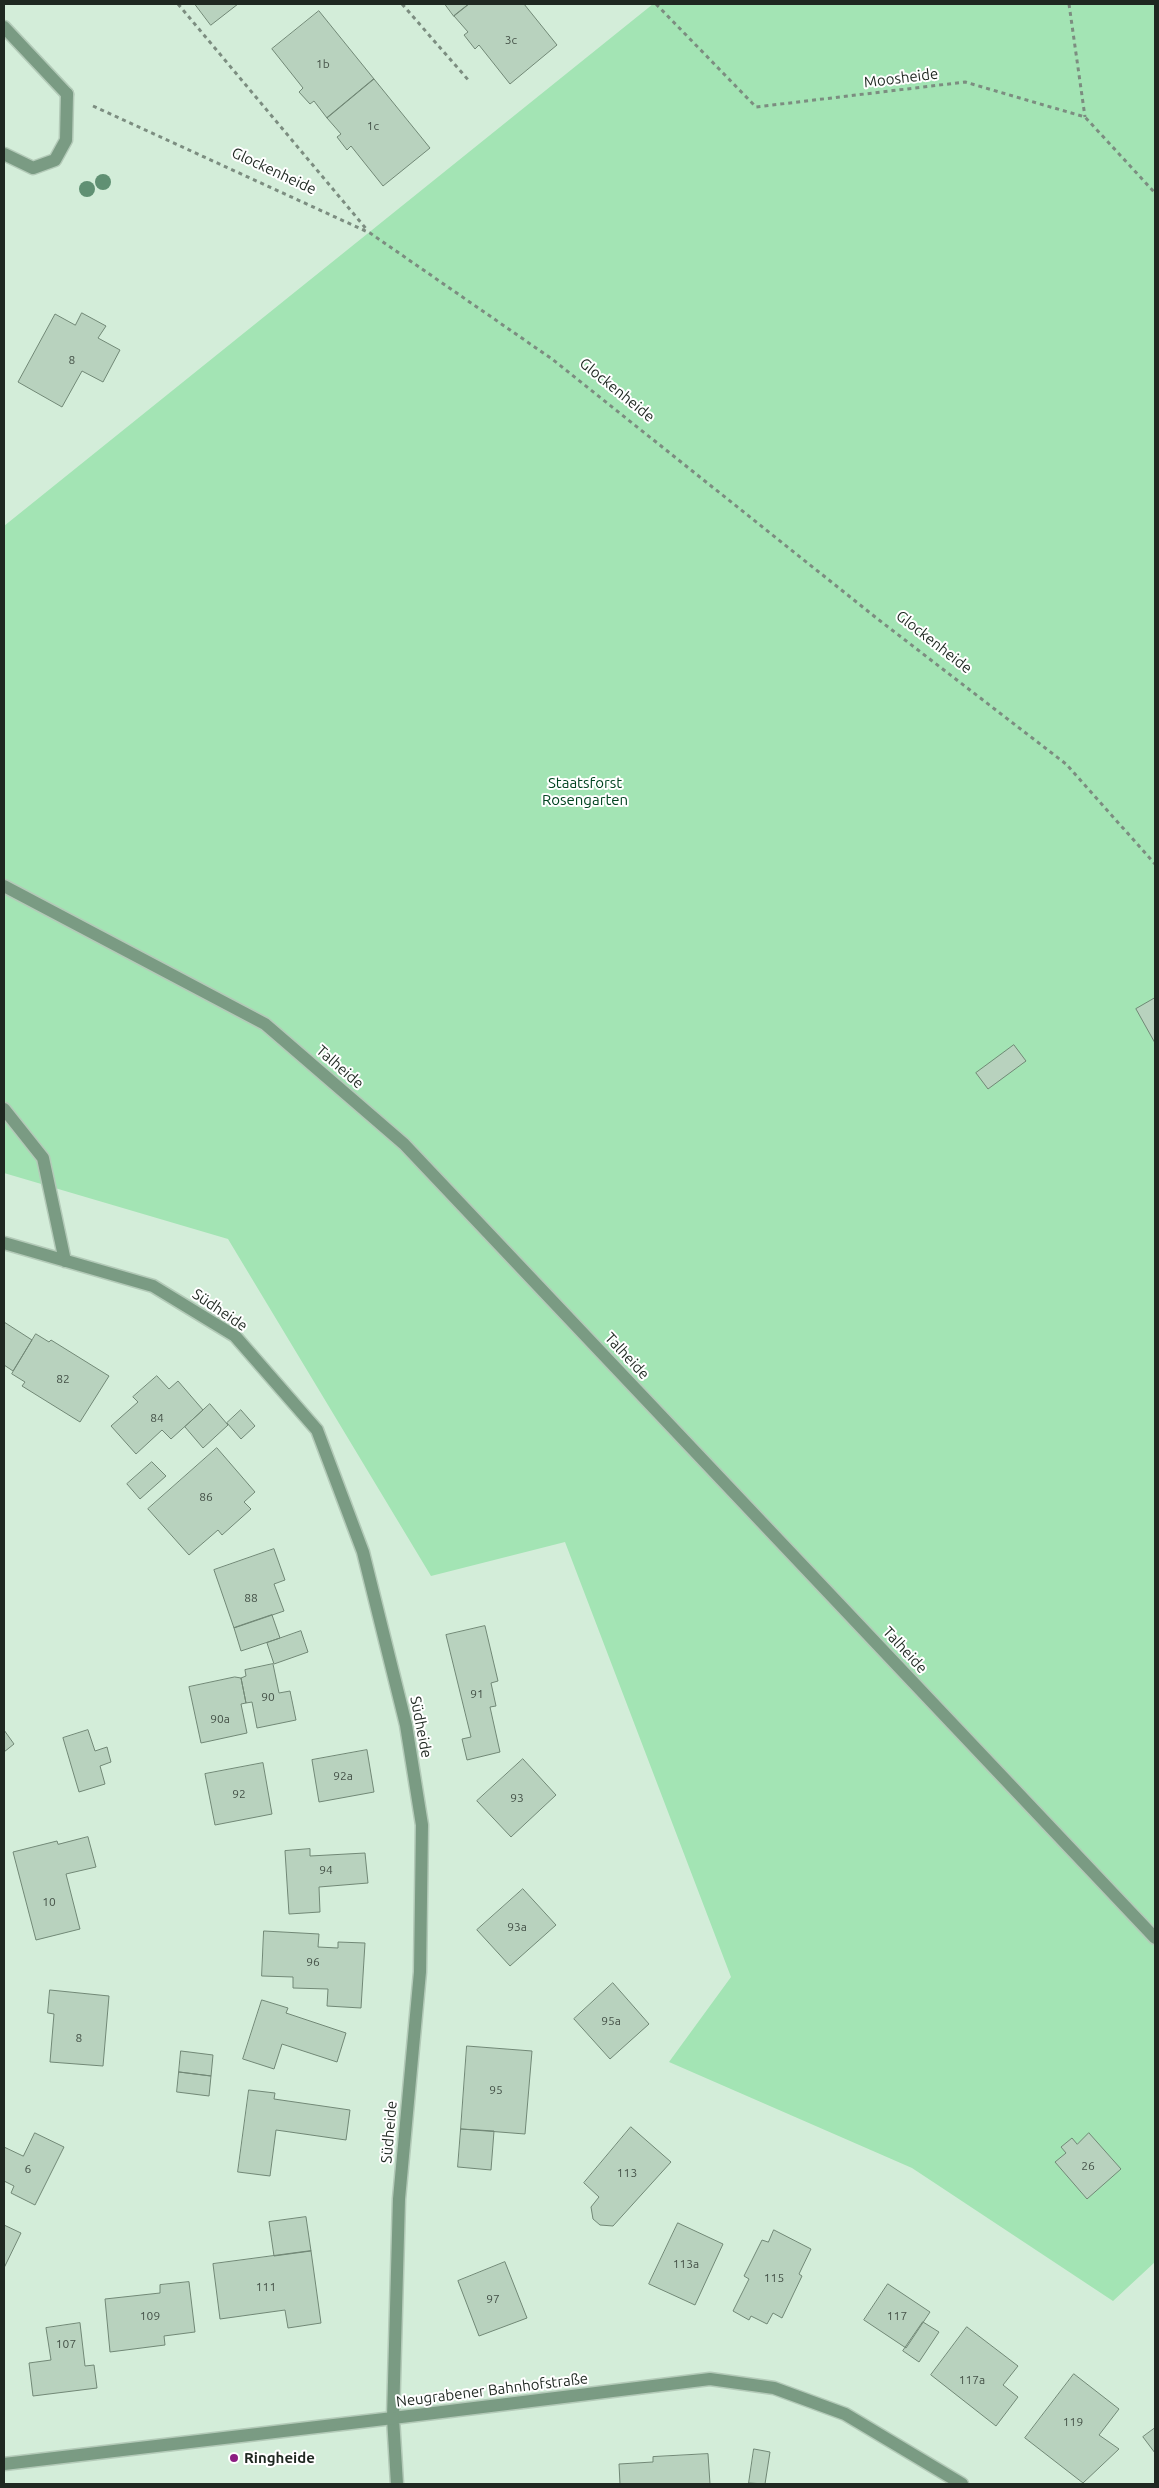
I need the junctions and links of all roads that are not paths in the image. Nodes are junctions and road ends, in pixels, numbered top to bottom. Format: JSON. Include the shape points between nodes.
{"nodes":[{"id":1,"x":4,"y":27,"type":"edge"},
{"id":2,"x":4,"y":154,"type":"edge"},
{"id":3,"x":4,"y":886,"type":"edge"},
{"id":4,"x":4,"y":1109,"type":"edge"},
{"id":5,"x":4,"y":1243,"type":"edge"},
{"id":6,"x":65,"y":1261,"type":"junction"},
{"id":7,"x":1155,"y":1938,"type":"edge"},
{"id":8,"x":394,"y":2418,"type":"junction"},
{"id":9,"x":4,"y":2464,"type":"edge"},
{"id":10,"x":397,"y":2484,"type":"edge"},
{"id":11,"x":962,"y":2484,"type":"edge"}],
"edges":[{"from":1,"to":2,"type":"street","via":[[67,94],[66,140],[55,160],[33,168]]},
{"from":3,"to":7,"type":"street","name":"Talheide","via":[[265,1024],[404,1144]]},
{"from":4,"to":6,"type":"street","via":[[43,1158]]},
{"from":5,"to":6,"type":"street","name":"Südheide"},
{"from":6,"to":8,"type":"street","name":"Südheide","via":[[153,1286],[235,1336],[317,1430],[363,1552],[406,1725],[422,1825],[420,1972],[398,2199]]},
{"from":8,"to":9,"type":"street","name":"Neugrabener Bahnhofstraße"},
{"from":8,"to":10,"type":"street"},
{"from":8,"to":11,"type":"street","name":"Neugrabener Bahnhofstraße","via":[[710,2379],[774,2388],[845,2414]]}]}
